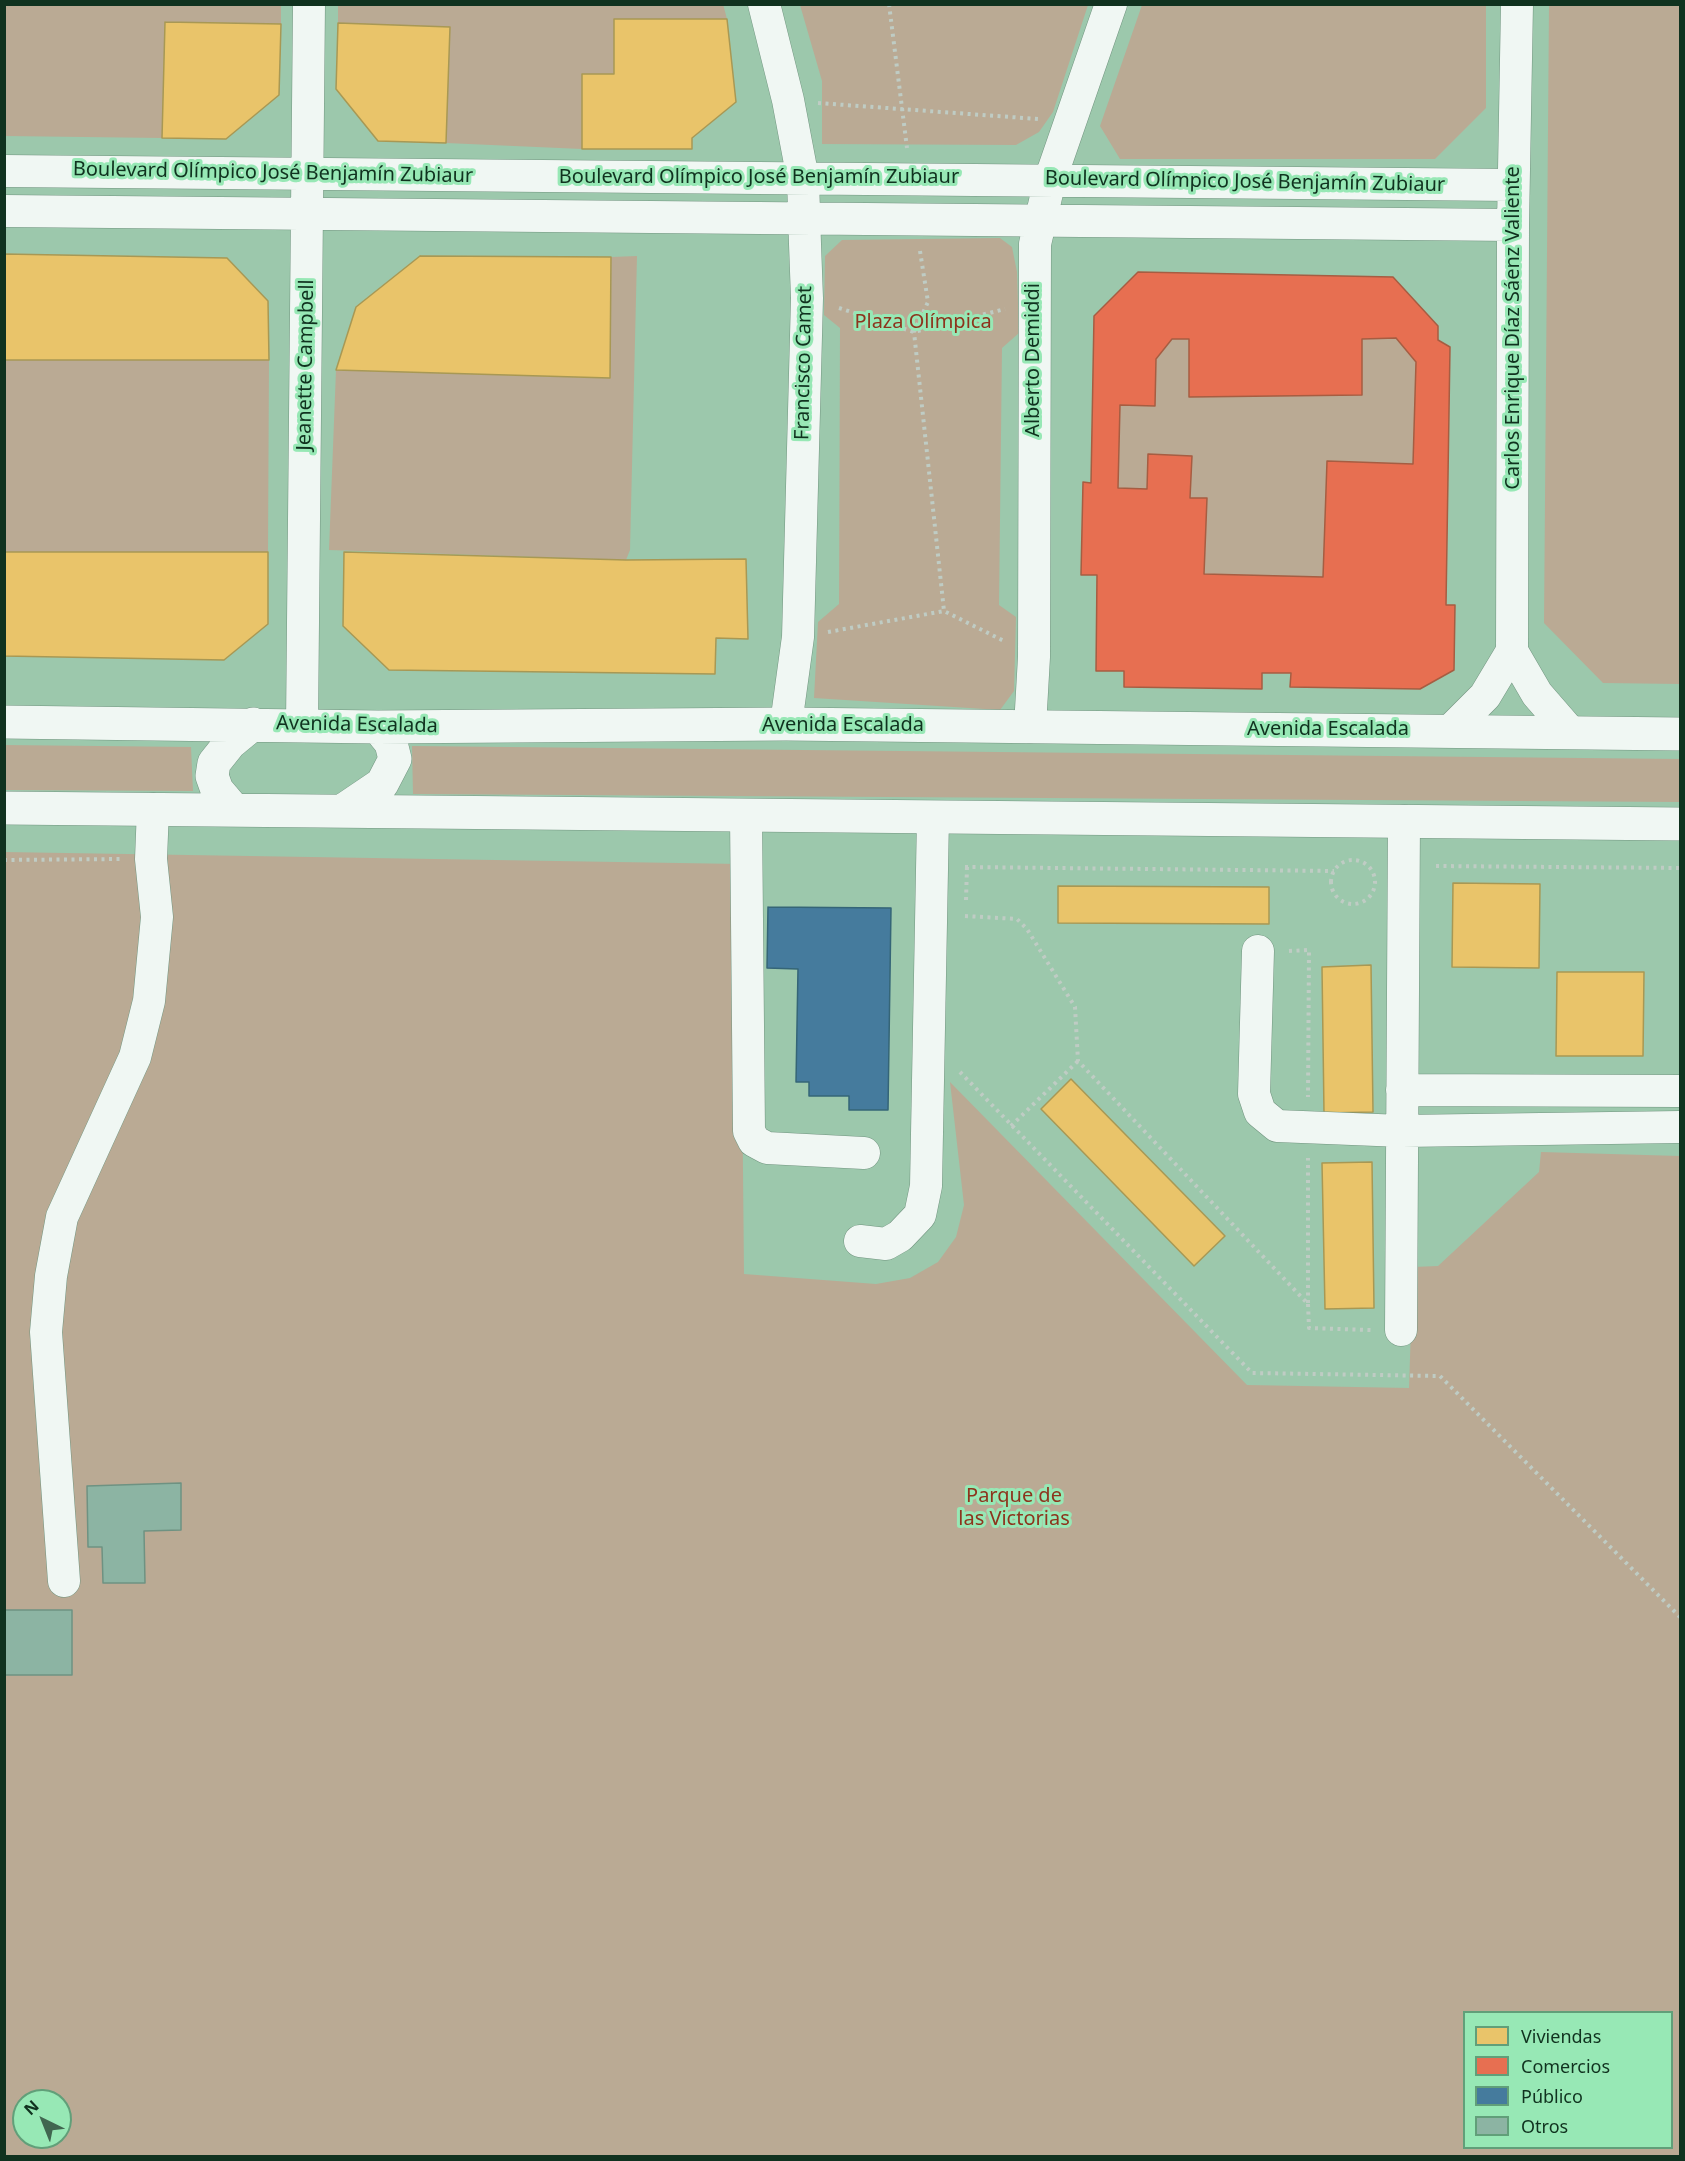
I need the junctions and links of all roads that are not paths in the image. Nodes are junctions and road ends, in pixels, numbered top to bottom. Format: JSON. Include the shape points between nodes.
{"nodes":[{"id":1,"x":309,"y":4,"type":"edge"},
{"id":2,"x":764,"y":4,"type":"edge"},
{"id":3,"x":1111,"y":4,"type":"edge"},
{"id":4,"x":1517,"y":4,"type":"edge"},
{"id":5,"x":4,"y":171,"type":"edge"},
{"id":6,"x":308,"y":174,"type":"junction"},
{"id":7,"x":803,"y":179,"type":"junction"},
{"id":8,"x":1050,"y":180,"type":"junction"},
{"id":9,"x":1513,"y":185,"type":"junction"},
{"id":10,"x":4,"y":211,"type":"edge"},
{"id":11,"x":308,"y":214,"type":"junction"},
{"id":12,"x":804,"y":218,"type":"junction"},
{"id":13,"x":1041,"y":220,"type":"junction"},
{"id":14,"x":1513,"y":225,"type":"junction"},
{"id":15,"x":1512,"y":651,"type":"junction"},
{"id":16,"x":4,"y":722,"type":"edge"},
{"id":17,"x":253,"y":724,"type":"junction"},
{"id":18,"x":786,"y":724,"type":"junction"},
{"id":19,"x":302,"y":725,"type":"junction"},
{"id":20,"x":378,"y":727,"type":"junction"},
{"id":21,"x":1030,"y":727,"type":"junction"},
{"id":22,"x":1451,"y":730,"type":"junction"},
{"id":23,"x":1570,"y":732,"type":"junction"},
{"id":24,"x":1680,"y":734,"type":"edge"},
{"id":25,"x":4,"y":808,"type":"edge"},
{"id":26,"x":153,"y":809,"type":"junction"},
{"id":27,"x":234,"y":810,"type":"junction"},
{"id":28,"x":342,"y":811,"type":"junction"},
{"id":29,"x":746,"y":815,"type":"junction"},
{"id":30,"x":933,"y":817,"type":"junction"},
{"id":31,"x":1404,"y":821,"type":"junction"},
{"id":32,"x":1680,"y":824,"type":"edge"},
{"id":33,"x":1258,"y":951,"type":"road end"},
{"id":34,"x":1402,"y":1090,"type":"junction"},
{"id":35,"x":1680,"y":1091,"type":"edge"},
{"id":36,"x":1680,"y":1127,"type":"edge"},
{"id":37,"x":1402,"y":1131,"type":"junction"},
{"id":38,"x":864,"y":1153,"type":"dead end"},
{"id":39,"x":860,"y":1241,"type":"dead end"},
{"id":40,"x":1401,"y":1330,"type":"road end"},
{"id":41,"x":64,"y":1581,"type":"dead end"}],
"edges":[{"from":1,"to":6,"type":"street","name":"Jeanette Campbell"},
{"from":2,"to":7,"type":"street","name":"Francisco Camet"},
{"from":3,"to":8,"type":"street","name":"Alberto Demiddi"},
{"from":4,"to":9,"type":"street","name":"Carlos Enrique Díaz Sáenz Valiente"},
{"from":5,"to":6,"type":"street","name":"Boulevard Olímpico José Benjamín Zubiaur"},
{"from":6,"to":7,"type":"street","name":"Boulevard Olímpico José Benjamín Zubiaur"},
{"from":6,"to":11,"type":"street","name":"Jeanette Campbell"},
{"from":7,"to":8,"type":"street","name":"Boulevard Olímpico José Benjamín Zubiaur"},
{"from":7,"to":12,"type":"street","name":"Francisco Camet"},
{"from":8,"to":9,"type":"street","name":"Boulevard Olímpico José Benjamín Zubiaur"},
{"from":8,"to":13,"type":"street","name":"Alberto Demiddi"},
{"from":9,"to":14,"type":"street","name":"Carlos Enrique Díaz Sáenz Valiente"},
{"from":10,"to":11,"type":"street","name":"Boulevard Olímpico José Benjamín Zubiaur"},
{"from":11,"to":12,"type":"street","name":"Boulevard Olímpico José Benjamín Zubiaur"},
{"from":11,"to":19,"type":"street","name":"Jeanette Campbell"},
{"from":12,"to":13,"type":"street","name":"Boulevard Olímpico José Benjamín Zubiaur"},
{"from":12,"to":18,"type":"street","name":"Francisco Camet","via":[[807,298],[798,637]]},
{"from":13,"to":14,"type":"street","name":"Boulevard Olímpico José Benjamín Zubiaur"},
{"from":13,"to":21,"type":"street","name":"Alberto Demiddi","via":[[1035,244],[1033,302],[1034,657]]},
{"from":14,"to":15,"type":"street","name":"Carlos Enrique Díaz Sáenz Valiente"},
{"from":15,"to":22,"type":"street","via":[[1485,696]]},
{"from":15,"to":23,"type":"street","via":[[1537,694]]},
{"from":16,"to":17,"type":"main road","name":"Avenida Escalada"},
{"from":17,"to":19,"type":"main road","name":"Avenida Escalada"},
{"from":17,"to":27,"type":"main road","via":[[214,763],[212,776],[217,790]]},
{"from":18,"to":20,"type":"main road","name":"Avenida Escalada"},
{"from":18,"to":21,"type":"main road","name":"Avenida Escalada"},
{"from":19,"to":20,"type":"main road","name":"Avenida Escalada"},
{"from":20,"to":28,"type":"main road","via":[[391,743],[395,759],[382,783]]},
{"from":21,"to":22,"type":"main road","name":"Avenida Escalada"},
{"from":22,"to":23,"type":"main road","name":"Avenida Escalada"},
{"from":23,"to":24,"type":"main road","name":"Avenida Escalada"},
{"from":25,"to":26,"type":"main road"},
{"from":26,"to":27,"type":"main road"},
{"from":26,"to":41,"type":"street","via":[[151,859],[157,917],[149,1001],[135,1057],[62,1216],[51,1276],[46,1332]]},
{"from":27,"to":28,"type":"main road"},
{"from":28,"to":29,"type":"main road"},
{"from":29,"to":30,"type":"main road"},
{"from":29,"to":38,"type":"street","via":[[748,1131],[754,1141],[767,1148]]},
{"from":30,"to":31,"type":"main road"},
{"from":30,"to":39,"type":"street","via":[[926,1186],[920,1215],[900,1236],[886,1245]]},
{"from":31,"to":32,"type":"main road"},
{"from":31,"to":34,"type":"street"},
{"from":33,"to":37,"type":"street","via":[[1254,1094],[1260,1112],[1277,1126]]},
{"from":34,"to":35,"type":"street"},
{"from":34,"to":37,"type":"street"},
{"from":36,"to":37,"type":"street"},
{"from":37,"to":40,"type":"street"}]}
